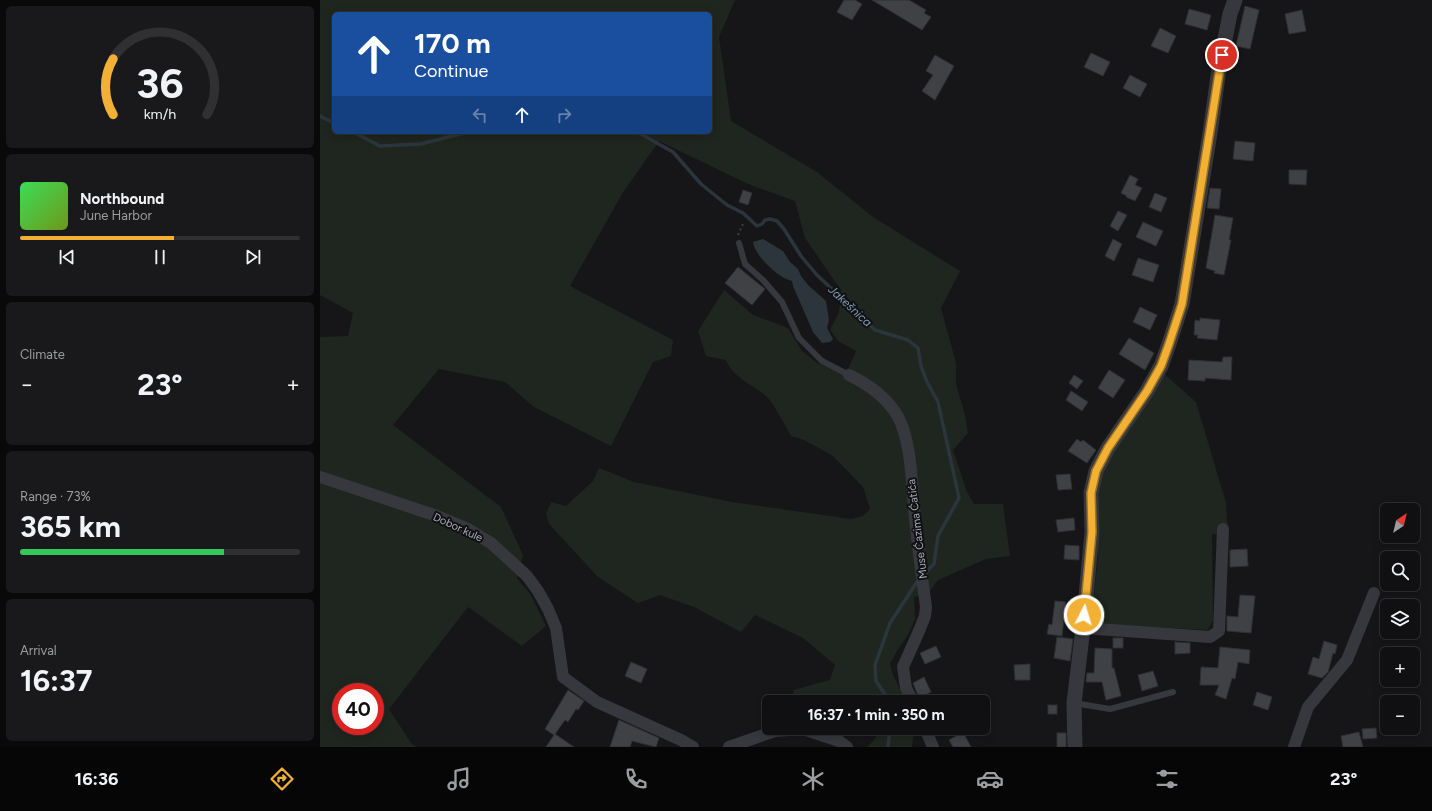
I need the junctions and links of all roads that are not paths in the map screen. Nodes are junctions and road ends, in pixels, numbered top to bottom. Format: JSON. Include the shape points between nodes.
{"nodes":[{"id":1,"x":1235,"y":0,"type":"edge"},
{"id":2,"x":739,"y":243,"type":"road end"},
{"id":3,"x":849,"y":374,"type":"joint"},
{"id":4,"x":320,"y":477,"type":"edge"},
{"id":5,"x":1223,"y":529,"type":"dead end"},
{"id":6,"x":1374,"y":593,"type":"dead end"},
{"id":7,"x":1083,"y":628,"type":"junction"},
{"id":8,"x":1173,"y":692,"type":"dead end"},
{"id":9,"x":910,"y":695,"type":"edge"},
{"id":10,"x":1074,"y":703,"type":"junction"},
{"id":11,"x":928,"y":735,"type":"edge"},
{"id":12,"x":693,"y":747,"type":"edge"},
{"id":13,"x":729,"y":747,"type":"edge"},
{"id":14,"x":847,"y":747,"type":"edge"},
{"id":15,"x":932,"y":747,"type":"edge"},
{"id":16,"x":1075,"y":747,"type":"edge"},
{"id":17,"x":1294,"y":747,"type":"edge"}],
"edges":[{"from":1,"to":7,"type":"street","via":[[1219,68],[1182,304],[1161,366],[1096,471],[1091,493],[1092,532]]},
{"from":2,"to":3,"type":"lane","via":[[744,264],[763,280],[782,302],[799,338],[822,361]]},
{"from":3,"to":9,"type":"street","name":"Muse Ćazima Ćatića","via":[[864,382],[884,399],[897,416],[907,439],[926,607],[920,631],[902,667]]},
{"from":4,"to":12,"type":"street","name":"Dobor kule","via":[[438,516],[492,543],[527,576],[548,608],[556,628],[563,677],[597,702]]},
{"from":5,"to":7,"type":"street","via":[[1219,631],[1210,637]]},
{"from":6,"to":17,"type":"street","via":[[1347,660],[1308,707]]},
{"from":7,"to":10,"type":"street"},
{"from":8,"to":10,"type":"lane","via":[[1110,709]]},
{"from":10,"to":16,"type":"street"},
{"from":11,"to":15,"type":"street"},
{"from":13,"to":14,"type":"street","via":[[775,731],[803,729],[839,741]]}]}
